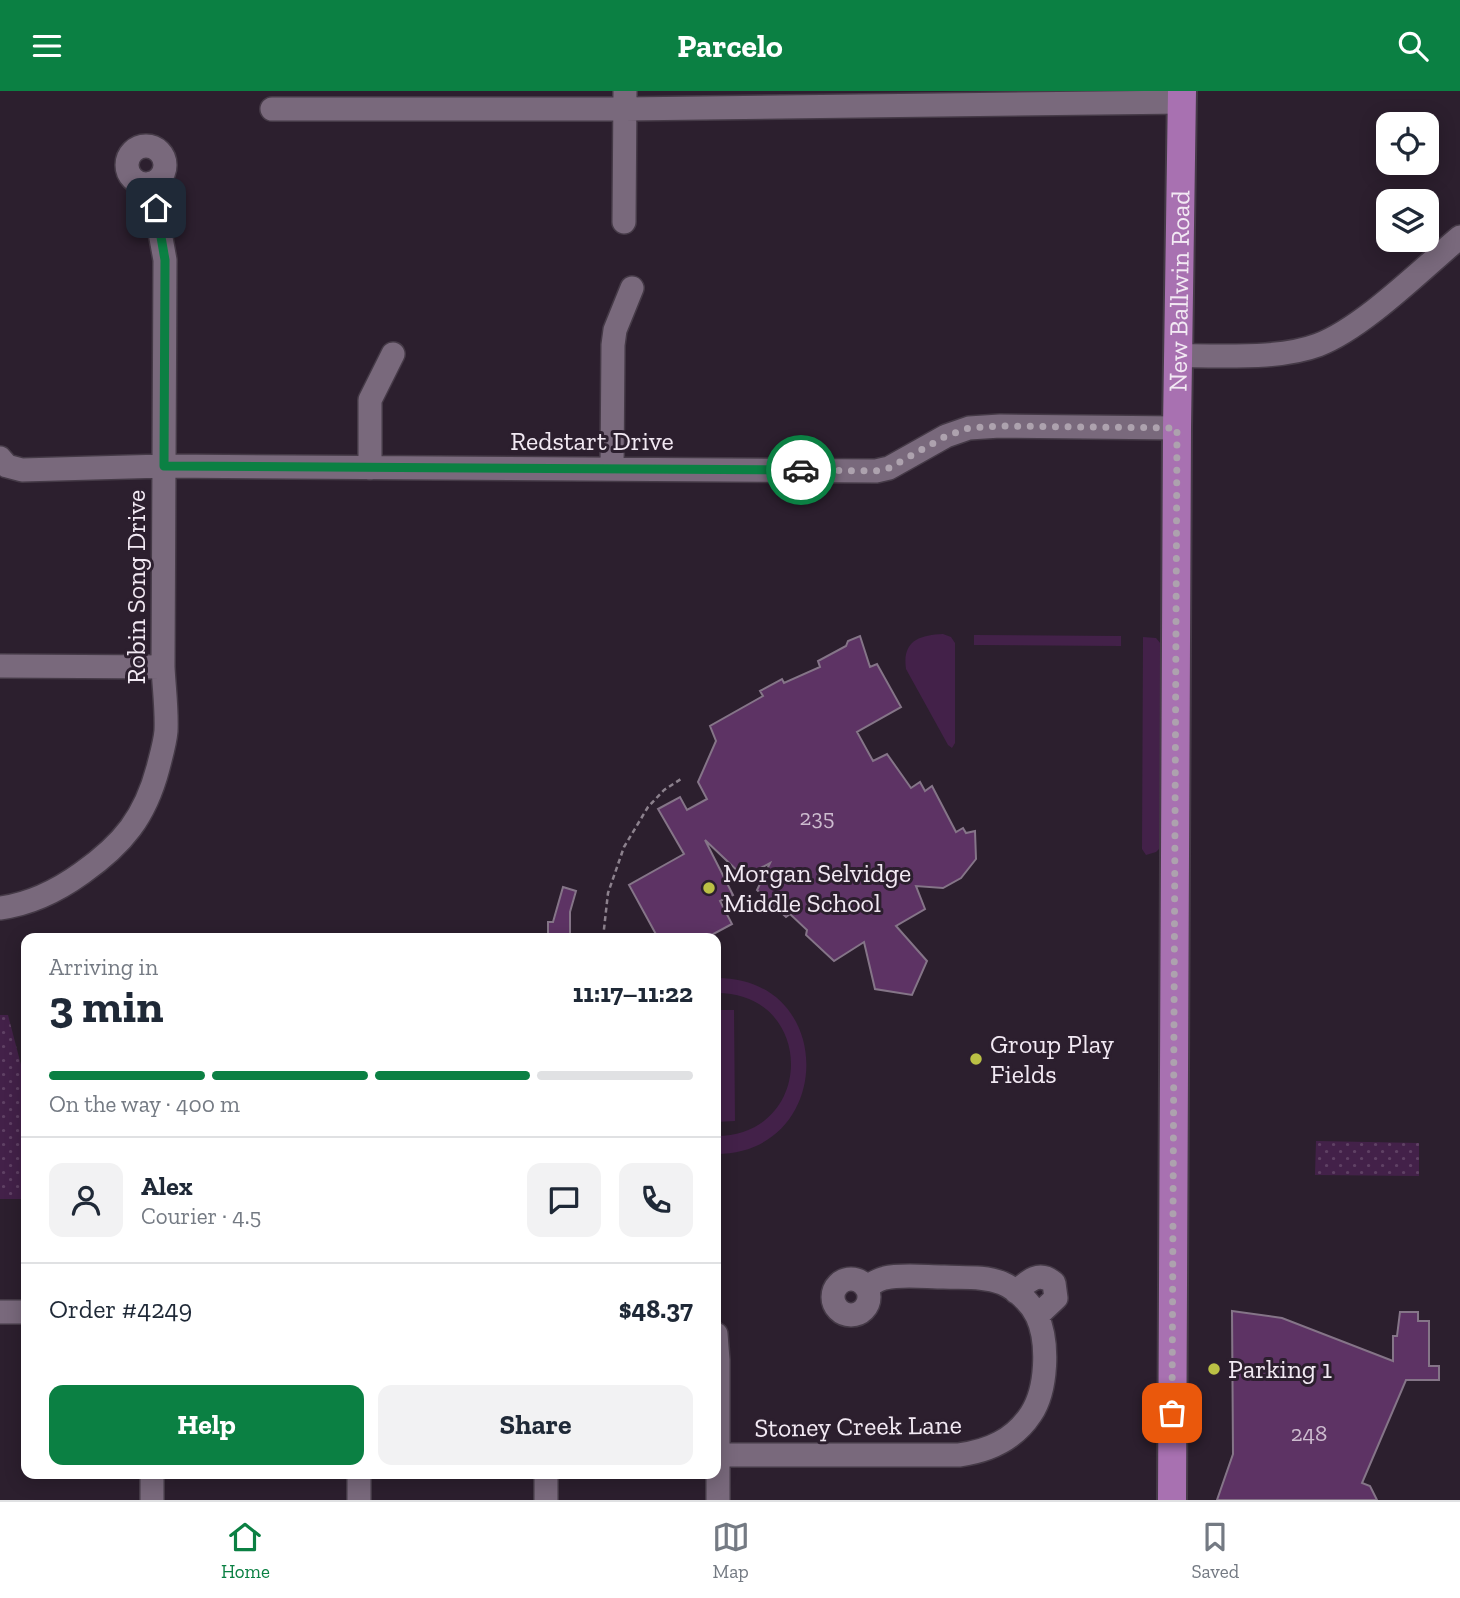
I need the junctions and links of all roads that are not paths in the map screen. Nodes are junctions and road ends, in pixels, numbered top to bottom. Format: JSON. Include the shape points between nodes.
{"nodes":[{"id":1,"x":1182,"y":96,"type":"edge"},
{"id":2,"x":625,"y":100,"type":"edge"},
{"id":3,"x":272,"y":110,"type":"dead end"},
{"id":4,"x":151,"y":183,"type":"dead end"},
{"id":5,"x":624,"y":222,"type":"dead end"},
{"id":6,"x":1460,"y":237,"type":"edge"},
{"id":7,"x":632,"y":288,"type":"dead end"},
{"id":8,"x":393,"y":354,"type":"dead end"},
{"id":9,"x":1178,"y":356,"type":"junction"},
{"id":10,"x":1177,"y":428,"type":"junction"},
{"id":11,"x":0,"y":458,"type":"edge"},
{"id":12,"x":164,"y":466,"type":"junction"},
{"id":13,"x":370,"y":468,"type":"junction"},
{"id":14,"x":612,"y":469,"type":"junction"},
{"id":15,"x":0,"y":666,"type":"edge"},
{"id":16,"x":163,"y":667,"type":"junction"},
{"id":17,"x":0,"y":908,"type":"edge"},
{"id":18,"x":866,"y":1287,"type":"dead end"},
{"id":19,"x":1016,"y":1292,"type":"junction"},
{"id":20,"x":0,"y":1312,"type":"edge"},
{"id":21,"x":21,"y":1312,"type":"edge"},
{"id":22,"x":1037,"y":1316,"type":"junction"},
{"id":23,"x":721,"y":1455,"type":"edge"},
{"id":24,"x":152,"y":1479,"type":"edge"},
{"id":25,"x":359,"y":1479,"type":"edge"},
{"id":26,"x":546,"y":1479,"type":"edge"},
{"id":27,"x":718,"y":1479,"type":"edge"},
{"id":28,"x":152,"y":1500,"type":"edge"},
{"id":29,"x":359,"y":1500,"type":"edge"},
{"id":30,"x":546,"y":1500,"type":"edge"},
{"id":31,"x":718,"y":1500,"type":"edge"},
{"id":32,"x":1172,"y":1500,"type":"edge"}],
"edges":[{"from":1,"to":2,"type":"street"},
{"from":1,"to":9,"type":"main road","name":"New Ballwin Road"},
{"from":2,"to":3,"type":"street"},
{"from":2,"to":5,"type":"street"},
{"from":4,"to":12,"type":"street","name":"Robin Song Drive","via":[[165,260]]},
{"from":6,"to":9,"type":"street","via":[[1369,314],[1317,346],[1268,354]]},
{"from":7,"to":14,"type":"street","via":[[612,345]]},
{"from":8,"to":13,"type":"street","via":[[370,400]]},
{"from":9,"to":10,"type":"main road","name":"New Ballwin Road"},
{"from":10,"to":14,"type":"street","name":"Redstart Drive","via":[[969,428],[876,471]]},
{"from":10,"to":32,"type":"main road","name":"New Ballwin Road"},
{"from":11,"to":12,"type":"street","name":"Redstart Drive","via":[[7,466],[22,470]]},
{"from":12,"to":13,"type":"street","name":"Redstart Drive"},
{"from":12,"to":16,"type":"street","name":"Robin Song Drive"},
{"from":13,"to":14,"type":"street","name":"Redstart Drive"},
{"from":15,"to":16,"type":"street"},
{"from":16,"to":17,"type":"street","name":"Robin Song Drive","via":[[166,733],[155,781],[137,821],[107,856],[63,887]]},
{"from":18,"to":19,"type":"street","via":[[885,1278],[981,1278],[1003,1283]]},
{"from":19,"to":22,"type":"street"},
{"from":19,"to":22,"type":"street","via":[[1035,1277],[1054,1283],[1056,1298]]},
{"from":20,"to":21,"type":"street"},
{"from":22,"to":23,"type":"street","name":"Stoney Creek Lane","via":[[1042,1329],[1043,1373],[1037,1400],[1015,1432],[991,1448],[959,1455]]},
{"from":24,"to":28,"type":"street"},
{"from":25,"to":29,"type":"street"},
{"from":26,"to":30,"type":"street"},
{"from":27,"to":31,"type":"street"}]}
